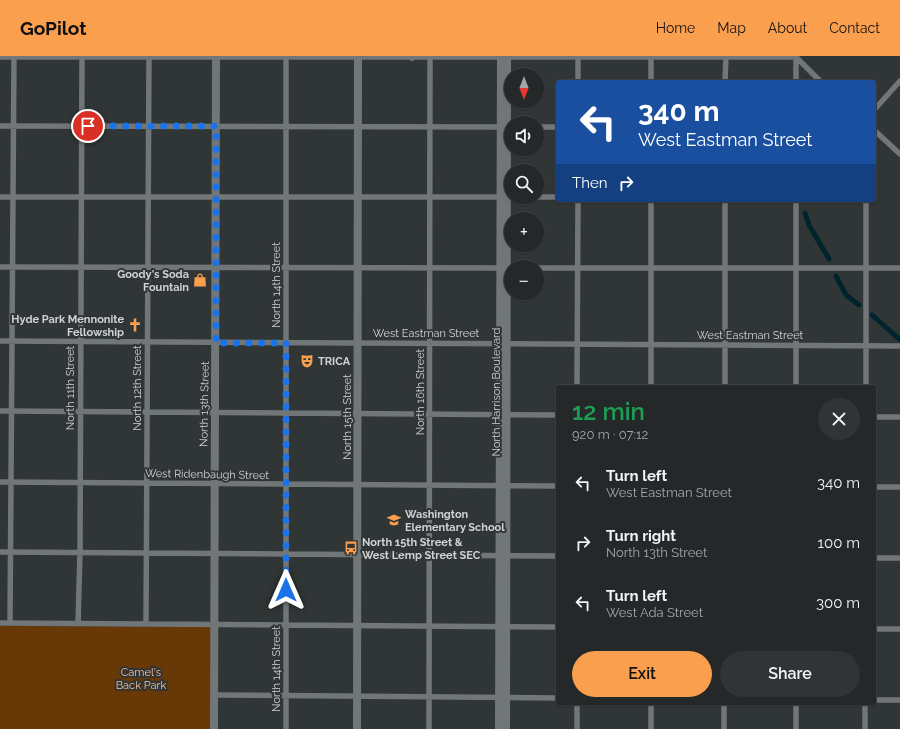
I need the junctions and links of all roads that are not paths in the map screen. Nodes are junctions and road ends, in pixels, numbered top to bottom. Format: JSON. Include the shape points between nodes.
{"nodes":[{"id":1,"x":14,"y":56,"type":"edge"},
{"id":2,"x":82,"y":56,"type":"edge"},
{"id":3,"x":149,"y":56,"type":"edge"},
{"id":4,"x":216,"y":56,"type":"edge"},
{"id":5,"x":358,"y":56,"type":"edge"},
{"id":6,"x":544,"y":56,"type":"edge"},
{"id":7,"x":0,"y":57,"type":"edge"},
{"id":8,"x":286,"y":57,"type":"junction"},
{"id":9,"x":412,"y":57,"type":"edge"},
{"id":10,"x":430,"y":57,"type":"edge"},
{"id":11,"x":504,"y":57,"type":"edge"},
{"id":12,"x":578,"y":57,"type":"junction"},
{"id":13,"x":651,"y":57,"type":"edge"},
{"id":14,"x":726,"y":57,"type":"edge"},
{"id":15,"x":796,"y":57,"type":"edge"},
{"id":16,"x":578,"y":80,"type":"edge"},
{"id":17,"x":651,"y":80,"type":"edge"},
{"id":18,"x":725,"y":80,"type":"edge"},
{"id":19,"x":796,"y":80,"type":"edge"},
{"id":20,"x":819,"y":80,"type":"edge"},
{"id":21,"x":900,"y":81,"type":"edge"},
{"id":22,"x":876,"y":108,"type":"edge"},
{"id":23,"x":506,"y":116,"type":"edge"},
{"id":24,"x":0,"y":126,"type":"edge"},
{"id":25,"x":13,"y":126,"type":"junction"},
{"id":26,"x":82,"y":126,"type":"junction"},
{"id":27,"x":149,"y":126,"type":"junction"},
{"id":28,"x":216,"y":126,"type":"junction"},
{"id":29,"x":286,"y":127,"type":"junction"},
{"id":30,"x":358,"y":127,"type":"junction"},
{"id":31,"x":430,"y":127,"type":"junction"},
{"id":32,"x":504,"y":127,"type":"edge"},
{"id":33,"x":544,"y":127,"type":"edge"},
{"id":34,"x":556,"y":127,"type":"edge"},
{"id":35,"x":876,"y":132,"type":"edge"},
{"id":36,"x":900,"y":154,"type":"edge"},
{"id":37,"x":0,"y":197,"type":"edge"},
{"id":38,"x":13,"y":197,"type":"junction"},
{"id":39,"x":82,"y":197,"type":"junction"},
{"id":40,"x":149,"y":197,"type":"junction"},
{"id":41,"x":216,"y":197,"type":"junction"},
{"id":42,"x":286,"y":197,"type":"junction"},
{"id":43,"x":358,"y":197,"type":"junction"},
{"id":44,"x":430,"y":197,"type":"junction"},
{"id":45,"x":544,"y":197,"type":"edge"},
{"id":46,"x":556,"y":197,"type":"edge"},
{"id":47,"x":504,"y":198,"type":"edge"},
{"id":48,"x":578,"y":202,"type":"edge"},
{"id":49,"x":651,"y":202,"type":"edge"},
{"id":50,"x":725,"y":202,"type":"edge"},
{"id":51,"x":796,"y":202,"type":"edge"},
{"id":52,"x":866,"y":202,"type":"edge"},
{"id":53,"x":504,"y":204,"type":"edge"},
{"id":54,"x":506,"y":260,"type":"edge"},
{"id":55,"x":0,"y":267,"type":"edge"},
{"id":56,"x":13,"y":267,"type":"junction"},
{"id":57,"x":81,"y":267,"type":"junction"},
{"id":58,"x":148,"y":267,"type":"junction"},
{"id":59,"x":215,"y":268,"type":"junction"},
{"id":60,"x":286,"y":268,"type":"junction"},
{"id":61,"x":358,"y":268,"type":"junction"},
{"id":62,"x":430,"y":268,"type":"junction"},
{"id":63,"x":504,"y":268,"type":"edge"},
{"id":64,"x":544,"y":268,"type":"edge"},
{"id":65,"x":578,"y":268,"type":"junction"},
{"id":66,"x":651,"y":268,"type":"junction"},
{"id":67,"x":725,"y":268,"type":"junction"},
{"id":68,"x":796,"y":268,"type":"junction"},
{"id":69,"x":866,"y":268,"type":"junction"},
{"id":70,"x":900,"y":268,"type":"edge"},
{"id":71,"x":505,"y":300,"type":"edge"},
{"id":72,"x":0,"y":341,"type":"edge"},
{"id":73,"x":12,"y":341,"type":"junction"},
{"id":74,"x":81,"y":342,"type":"junction"},
{"id":75,"x":148,"y":342,"type":"junction"},
{"id":76,"x":216,"y":343,"type":"junction"},
{"id":77,"x":286,"y":343,"type":"junction"},
{"id":78,"x":358,"y":343,"type":"junction"},
{"id":79,"x":430,"y":343,"type":"junction"},
{"id":80,"x":504,"y":344,"type":"junction"},
{"id":81,"x":577,"y":344,"type":"junction"},
{"id":82,"x":651,"y":345,"type":"junction"},
{"id":83,"x":725,"y":345,"type":"junction"},
{"id":84,"x":796,"y":345,"type":"junction"},
{"id":85,"x":866,"y":346,"type":"junction"},
{"id":86,"x":900,"y":346,"type":"edge"},
{"id":87,"x":577,"y":385,"type":"edge"},
{"id":88,"x":651,"y":385,"type":"edge"},
{"id":89,"x":725,"y":385,"type":"edge"},
{"id":90,"x":796,"y":385,"type":"edge"},
{"id":91,"x":866,"y":385,"type":"edge"},
{"id":92,"x":0,"y":411,"type":"edge"},
{"id":93,"x":12,"y":411,"type":"junction"},
{"id":94,"x":80,"y":412,"type":"junction"},
{"id":95,"x":147,"y":412,"type":"junction"},
{"id":96,"x":215,"y":412,"type":"junction"},
{"id":97,"x":286,"y":413,"type":"junction"},
{"id":98,"x":358,"y":413,"type":"junction"},
{"id":99,"x":430,"y":414,"type":"junction"},
{"id":100,"x":504,"y":414,"type":"junction"},
{"id":101,"x":556,"y":415,"type":"edge"},
{"id":102,"x":876,"y":417,"type":"edge"},
{"id":103,"x":900,"y":417,"type":"edge"},
{"id":104,"x":0,"y":482,"type":"edge"},
{"id":105,"x":12,"y":482,"type":"junction"},
{"id":106,"x":80,"y":483,"type":"junction"},
{"id":107,"x":147,"y":483,"type":"junction"},
{"id":108,"x":214,"y":484,"type":"junction"},
{"id":109,"x":286,"y":484,"type":"junction"},
{"id":110,"x":358,"y":485,"type":"junction"},
{"id":111,"x":430,"y":485,"type":"junction"},
{"id":112,"x":503,"y":486,"type":"junction"},
{"id":113,"x":556,"y":486,"type":"edge"},
{"id":114,"x":876,"y":487,"type":"edge"},
{"id":115,"x":900,"y":487,"type":"edge"},
{"id":116,"x":0,"y":552,"type":"edge"},
{"id":117,"x":11,"y":552,"type":"junction"},
{"id":118,"x":80,"y":553,"type":"junction"},
{"id":119,"x":147,"y":553,"type":"junction"},
{"id":120,"x":214,"y":554,"type":"junction"},
{"id":121,"x":286,"y":554,"type":"junction"},
{"id":122,"x":357,"y":555,"type":"junction"},
{"id":123,"x":429,"y":555,"type":"junction"},
{"id":124,"x":503,"y":556,"type":"junction"},
{"id":125,"x":556,"y":556,"type":"edge"},
{"id":126,"x":876,"y":558,"type":"edge"},
{"id":127,"x":900,"y":558,"type":"edge"},
{"id":128,"x":0,"y":623,"type":"edge"},
{"id":129,"x":10,"y":623,"type":"junction"},
{"id":130,"x":78,"y":624,"type":"junction"},
{"id":131,"x":146,"y":624,"type":"junction"},
{"id":132,"x":214,"y":624,"type":"junction"},
{"id":133,"x":285,"y":625,"type":"junction"},
{"id":134,"x":357,"y":626,"type":"junction"},
{"id":135,"x":429,"y":626,"type":"junction"},
{"id":136,"x":503,"y":626,"type":"junction"},
{"id":137,"x":556,"y":627,"type":"edge"},
{"id":138,"x":876,"y":629,"type":"edge"},
{"id":139,"x":900,"y":629,"type":"edge"},
{"id":140,"x":214,"y":695,"type":"junction"},
{"id":141,"x":286,"y":696,"type":"junction"},
{"id":142,"x":357,"y":696,"type":"junction"},
{"id":143,"x":429,"y":697,"type":"junction"},
{"id":144,"x":503,"y":697,"type":"junction"},
{"id":145,"x":556,"y":698,"type":"edge"},
{"id":146,"x":876,"y":700,"type":"edge"},
{"id":147,"x":900,"y":700,"type":"edge"},
{"id":148,"x":577,"y":705,"type":"edge"},
{"id":149,"x":651,"y":705,"type":"edge"},
{"id":150,"x":724,"y":705,"type":"edge"},
{"id":151,"x":796,"y":705,"type":"edge"},
{"id":152,"x":865,"y":705,"type":"edge"},
{"id":153,"x":214,"y":729,"type":"edge"},
{"id":154,"x":286,"y":729,"type":"edge"},
{"id":155,"x":357,"y":729,"type":"edge"},
{"id":156,"x":429,"y":729,"type":"edge"},
{"id":157,"x":499,"y":729,"type":"edge"},
{"id":158,"x":506,"y":729,"type":"edge"},
{"id":159,"x":577,"y":729,"type":"edge"},
{"id":160,"x":651,"y":729,"type":"edge"},
{"id":161,"x":724,"y":729,"type":"edge"},
{"id":162,"x":796,"y":729,"type":"edge"},
{"id":163,"x":865,"y":729,"type":"edge"}],
"edges":[{"from":1,"to":2,"type":"street"},
{"from":1,"to":7,"type":"street"},
{"from":1,"to":25,"type":"street"},
{"from":2,"to":3,"type":"street"},
{"from":2,"to":26,"type":"street","name":"North 11th Street"},
{"from":3,"to":4,"type":"street"},
{"from":3,"to":27,"type":"street","name":"North 12th Street"},
{"from":4,"to":8,"type":"street"},
{"from":4,"to":28,"type":"street","name":"North 13th Street"},
{"from":5,"to":8,"type":"street"},
{"from":5,"to":9,"type":"street"},
{"from":5,"to":30,"type":"street","name":"North 15th Street"},
{"from":6,"to":11,"type":"street"},
{"from":6,"to":12,"type":"street"},
{"from":8,"to":29,"type":"street","name":"North 14th Street"},
{"from":9,"to":10,"type":"street"},
{"from":10,"to":11,"type":"street"},
{"from":10,"to":31,"type":"street","name":"North 16th Street"},
{"from":11,"to":23,"type":"street","name":"North Harrison Boulevard"},
{"from":12,"to":13,"type":"street"},
{"from":12,"to":16,"type":"street"},
{"from":13,"to":14,"type":"street"},
{"from":13,"to":17,"type":"street"},
{"from":14,"to":15,"type":"street"},
{"from":14,"to":18,"type":"street"},
{"from":15,"to":19,"type":"street"},
{"from":15,"to":20,"type":"street"},
{"from":21,"to":22,"type":"street"},
{"from":24,"to":25,"type":"street"},
{"from":25,"to":26,"type":"street"},
{"from":25,"to":38,"type":"street"},
{"from":26,"to":27,"type":"street"},
{"from":26,"to":39,"type":"street","name":"North 11th Street"},
{"from":27,"to":28,"type":"street"},
{"from":27,"to":40,"type":"street","name":"North 12th Street"},
{"from":28,"to":29,"type":"street"},
{"from":28,"to":41,"type":"street","name":"North 13th Street"},
{"from":29,"to":30,"type":"street"},
{"from":29,"to":42,"type":"street","name":"North 14th Street"},
{"from":30,"to":31,"type":"street"},
{"from":30,"to":43,"type":"street","name":"North 15th Street"},
{"from":31,"to":32,"type":"street"},
{"from":31,"to":44,"type":"street","name":"North 16th Street"},
{"from":33,"to":34,"type":"street"},
{"from":35,"to":36,"type":"street"},
{"from":37,"to":38,"type":"street"},
{"from":38,"to":39,"type":"street"},
{"from":38,"to":56,"type":"street"},
{"from":39,"to":40,"type":"street"},
{"from":39,"to":57,"type":"street","name":"North 11th Street"},
{"from":40,"to":41,"type":"street"},
{"from":40,"to":58,"type":"street","name":"North 12th Street"},
{"from":41,"to":42,"type":"street"},
{"from":41,"to":59,"type":"street","name":"North 13th Street"},
{"from":42,"to":43,"type":"street"},
{"from":42,"to":60,"type":"street","name":"North 14th Street"},
{"from":43,"to":44,"type":"street"},
{"from":43,"to":61,"type":"street","name":"North 15th Street"},
{"from":44,"to":47,"type":"street"},
{"from":44,"to":62,"type":"street","name":"North 16th Street"},
{"from":45,"to":46,"type":"street"},
{"from":48,"to":65,"type":"street"},
{"from":49,"to":66,"type":"street"},
{"from":50,"to":67,"type":"street"},
{"from":51,"to":68,"type":"street"},
{"from":52,"to":69,"type":"street"},
{"from":53,"to":54,"type":"street","name":"North Harrison Boulevard"},
{"from":55,"to":56,"type":"street"},
{"from":56,"to":57,"type":"street"},
{"from":56,"to":73,"type":"street"},
{"from":57,"to":58,"type":"street"},
{"from":57,"to":74,"type":"street","name":"North 11th Street"},
{"from":58,"to":59,"type":"street"},
{"from":58,"to":75,"type":"street","name":"North 12th Street"},
{"from":59,"to":60,"type":"street"},
{"from":59,"to":76,"type":"street","name":"North 13th Street"},
{"from":60,"to":61,"type":"street"},
{"from":60,"to":77,"type":"street","name":"North 14th Street"},
{"from":61,"to":62,"type":"street"},
{"from":61,"to":78,"type":"street","name":"North 15th Street"},
{"from":62,"to":63,"type":"street"},
{"from":62,"to":79,"type":"street","name":"North 16th Street"},
{"from":64,"to":65,"type":"street"},
{"from":65,"to":66,"type":"street"},
{"from":65,"to":81,"type":"street"},
{"from":66,"to":67,"type":"street"},
{"from":66,"to":82,"type":"street"},
{"from":67,"to":68,"type":"street"},
{"from":67,"to":83,"type":"street"},
{"from":68,"to":69,"type":"street"},
{"from":68,"to":84,"type":"street"},
{"from":69,"to":70,"type":"street"},
{"from":69,"to":85,"type":"street"},
{"from":71,"to":80,"type":"street","name":"North Harrison Boulevard"},
{"from":72,"to":73,"type":"street","name":"West Eastman Street"},
{"from":73,"to":74,"type":"street","name":"West Eastman Street"},
{"from":73,"to":93,"type":"street"},
{"from":74,"to":75,"type":"street","name":"West Eastman Street"},
{"from":74,"to":94,"type":"street","name":"North 11th Street"},
{"from":75,"to":76,"type":"street","name":"West Eastman Street"},
{"from":75,"to":95,"type":"street","name":"North 12th Street"},
{"from":76,"to":77,"type":"street","name":"West Eastman Street"},
{"from":76,"to":96,"type":"street","name":"North 13th Street"},
{"from":77,"to":78,"type":"street","name":"West Eastman Street"},
{"from":77,"to":97,"type":"street","name":"North 14th Street"},
{"from":78,"to":79,"type":"street","name":"West Eastman Street"},
{"from":78,"to":98,"type":"street","name":"North 15th Street"},
{"from":79,"to":80,"type":"street","name":"West Eastman Street"},
{"from":79,"to":99,"type":"street","name":"North 16th Street"},
{"from":80,"to":81,"type":"street","name":"West Eastman Street"},
{"from":80,"to":100,"type":"street","name":"North Harrison Boulevard"},
{"from":81,"to":82,"type":"street","name":"West Eastman Street"},
{"from":81,"to":87,"type":"street"},
{"from":82,"to":83,"type":"street","name":"West Eastman Street"},
{"from":82,"to":88,"type":"street"},
{"from":83,"to":84,"type":"street","name":"West Eastman Street"},
{"from":83,"to":89,"type":"street"},
{"from":84,"to":85,"type":"street","name":"West Eastman Street"},
{"from":84,"to":90,"type":"street"},
{"from":85,"to":86,"type":"street","name":"West Eastman Street"},
{"from":85,"to":91,"type":"street"},
{"from":92,"to":93,"type":"street"},
{"from":93,"to":94,"type":"street"},
{"from":93,"to":105,"type":"street"},
{"from":94,"to":95,"type":"street"},
{"from":94,"to":106,"type":"street","name":"North 11th Street"},
{"from":95,"to":96,"type":"street"},
{"from":95,"to":107,"type":"street","name":"North 12th Street"},
{"from":96,"to":97,"type":"street"},
{"from":96,"to":108,"type":"street","name":"North 13th Street"},
{"from":97,"to":98,"type":"street"},
{"from":97,"to":109,"type":"street","name":"North 14th Street"},
{"from":98,"to":99,"type":"street"},
{"from":98,"to":110,"type":"street","name":"North 15th Street"},
{"from":99,"to":100,"type":"street"},
{"from":99,"to":111,"type":"street","name":"North 16th Street"},
{"from":100,"to":101,"type":"street"},
{"from":100,"to":112,"type":"street","name":"North Harrison Boulevard"},
{"from":102,"to":103,"type":"street"},
{"from":104,"to":105,"type":"street","name":"West Ridenbaugh Street"},
{"from":105,"to":106,"type":"street","name":"West Ridenbaugh Street"},
{"from":105,"to":117,"type":"street"},
{"from":106,"to":107,"type":"street","name":"West Ridenbaugh Street"},
{"from":106,"to":118,"type":"street","name":"North 11th Street"},
{"from":107,"to":108,"type":"street","name":"West Ridenbaugh Street"},
{"from":107,"to":119,"type":"street","name":"North 12th Street"},
{"from":108,"to":109,"type":"street","name":"West Ridenbaugh Street"},
{"from":108,"to":120,"type":"street","name":"North 13th Street"},
{"from":109,"to":110,"type":"street","name":"West Ridenbaugh Street"},
{"from":109,"to":121,"type":"street","name":"North 14th Street"},
{"from":110,"to":111,"type":"street","name":"West Ridenbaugh Street"},
{"from":110,"to":122,"type":"street","name":"North 15th Street"},
{"from":111,"to":112,"type":"street","name":"West Ridenbaugh Street"},
{"from":111,"to":123,"type":"street","name":"North 16th Street"},
{"from":112,"to":113,"type":"street","name":"West Ridenbaugh Street"},
{"from":112,"to":124,"type":"street","name":"North Harrison Boulevard"},
{"from":114,"to":115,"type":"street"},
{"from":116,"to":117,"type":"street"},
{"from":117,"to":118,"type":"street"},
{"from":117,"to":129,"type":"street"},
{"from":118,"to":119,"type":"street"},
{"from":118,"to":130,"type":"street","name":"North 11th Street"},
{"from":119,"to":120,"type":"street"},
{"from":119,"to":131,"type":"street","name":"North 12th Street"},
{"from":120,"to":121,"type":"street"},
{"from":120,"to":132,"type":"street","name":"North 13th Street"},
{"from":121,"to":122,"type":"street"},
{"from":121,"to":133,"type":"street","name":"North 14th Street"},
{"from":122,"to":123,"type":"street"},
{"from":122,"to":134,"type":"street","name":"North 15th Street"},
{"from":123,"to":124,"type":"street"},
{"from":123,"to":135,"type":"street","name":"North 16th Street"},
{"from":124,"to":125,"type":"street"},
{"from":124,"to":136,"type":"street","name":"North Harrison Boulevard"},
{"from":126,"to":127,"type":"street"},
{"from":128,"to":129,"type":"street"},
{"from":129,"to":130,"type":"street"},
{"from":130,"to":131,"type":"street"},
{"from":131,"to":132,"type":"street"},
{"from":132,"to":133,"type":"street"},
{"from":132,"to":140,"type":"street","name":"North 13th Street"},
{"from":133,"to":134,"type":"street"},
{"from":133,"to":141,"type":"street","name":"North 14th Street"},
{"from":134,"to":135,"type":"street"},
{"from":134,"to":142,"type":"street","name":"North 15th Street"},
{"from":135,"to":136,"type":"street"},
{"from":135,"to":143,"type":"street","name":"North 16th Street"},
{"from":136,"to":137,"type":"street"},
{"from":136,"to":144,"type":"street","name":"North Harrison Boulevard"},
{"from":138,"to":139,"type":"street"},
{"from":140,"to":141,"type":"street"},
{"from":140,"to":153,"type":"street","name":"North 13th Street"},
{"from":141,"to":142,"type":"street"},
{"from":141,"to":154,"type":"street","name":"North 14th Street"},
{"from":142,"to":143,"type":"street"},
{"from":142,"to":155,"type":"street","name":"North 15th Street"},
{"from":143,"to":144,"type":"street"},
{"from":143,"to":156,"type":"street","name":"North 16th Street"},
{"from":144,"to":145,"type":"street"},
{"from":144,"to":157,"type":"street","name":"North Harrison Boulevard"},
{"from":144,"to":158,"type":"street","name":"North Harrison Boulevard"},
{"from":146,"to":147,"type":"street"},
{"from":148,"to":159,"type":"street"},
{"from":149,"to":160,"type":"street"},
{"from":150,"to":161,"type":"street"},
{"from":151,"to":162,"type":"street"},
{"from":152,"to":163,"type":"street"}]}
